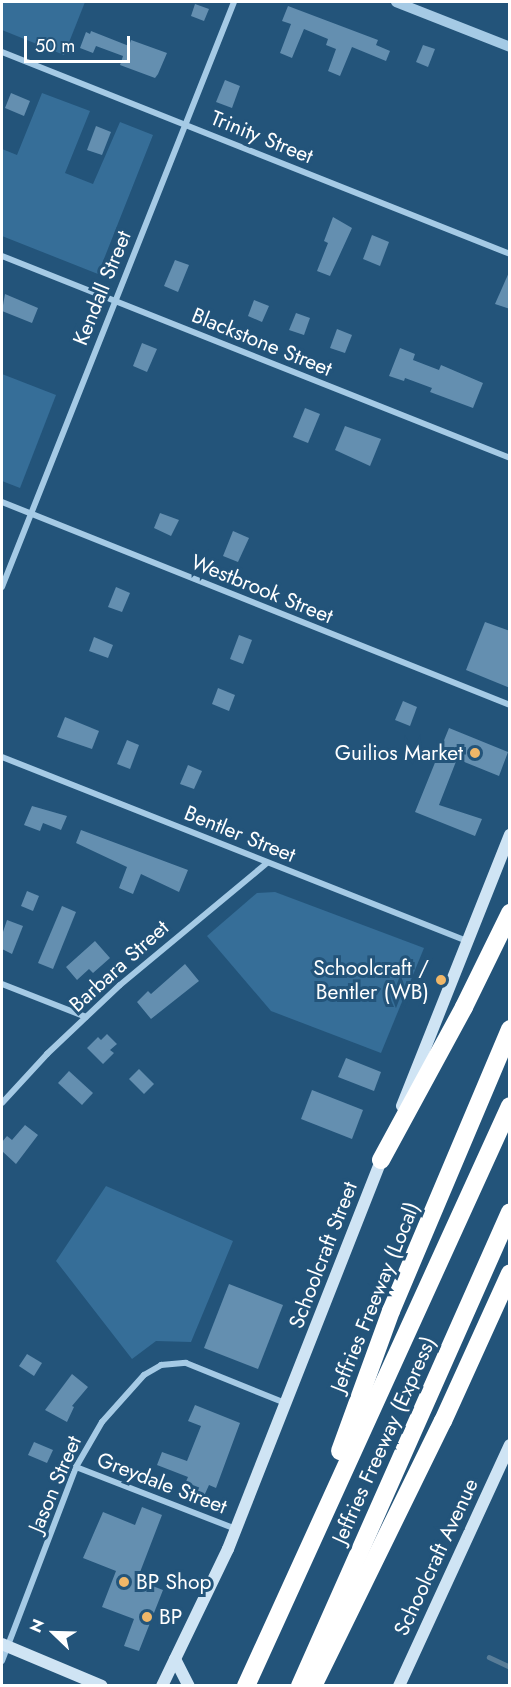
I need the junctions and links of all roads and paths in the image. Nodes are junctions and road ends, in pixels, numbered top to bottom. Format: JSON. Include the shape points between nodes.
{"nodes":[{"id":1,"x":234,"y":2,"type":"edge"},
{"id":2,"x":396,"y":2,"type":"edge"},
{"id":3,"x":510,"y":47,"type":"edge"},
{"id":4,"x":2,"y":52,"type":"edge"},
{"id":5,"x":184,"y":124,"type":"junction"},
{"id":6,"x":510,"y":254,"type":"edge"},
{"id":7,"x":2,"y":256,"type":"edge"},
{"id":8,"x":115,"y":301,"type":"junction"},
{"id":9,"x":510,"y":458,"type":"edge"},
{"id":10,"x":2,"y":502,"type":"edge"},
{"id":11,"x":30,"y":514,"type":"junction"},
{"id":12,"x":2,"y":586,"type":"edge"},
{"id":13,"x":510,"y":705,"type":"edge"},
{"id":14,"x":2,"y":757,"type":"edge"},
{"id":15,"x":510,"y":835,"type":"edge"},
{"id":16,"x":267,"y":863,"type":"junction"},
{"id":17,"x":510,"y":913,"type":"edge"},
{"id":18,"x":467,"y":941,"type":"junction"},
{"id":19,"x":2,"y":984,"type":"edge"},
{"id":20,"x":86,"y":1017,"type":"junction"},
{"id":21,"x":510,"y":1029,"type":"edge"},
{"id":22,"x":2,"y":1103,"type":"edge"},
{"id":23,"x":510,"y":1106,"type":"edge"},
{"id":24,"x":381,"y":1160,"type":"junction"},
{"id":25,"x":510,"y":1212,"type":"edge"},
{"id":26,"x":510,"y":1273,"type":"edge"},
{"id":27,"x":286,"y":1403,"type":"junction"},
{"id":28,"x":510,"y":1445,"type":"edge"},
{"id":29,"x":76,"y":1467,"type":"junction"},
{"id":30,"x":236,"y":1529,"type":"junction"},
{"id":31,"x":290,"y":1585,"type":"junction"},
{"id":32,"x":4,"y":1646,"type":"edge"},
{"id":33,"x":175,"y":1659,"type":"junction"},
{"id":34,"x":2,"y":1661,"type":"edge"},
{"id":35,"x":102,"y":1686,"type":"edge"},
{"id":36,"x":162,"y":1686,"type":"edge"},
{"id":37,"x":189,"y":1686,"type":"edge"},
{"id":38,"x":246,"y":1686,"type":"edge"},
{"id":39,"x":300,"y":1686,"type":"edge"},
{"id":40,"x":313,"y":1686,"type":"edge"},
{"id":41,"x":399,"y":1686,"type":"edge"}],
"edges":[{"from":1,"to":5,"type":"street","name":"Kendall Street"},
{"from":2,"to":3,"type":"street"},
{"from":4,"to":5,"type":"street","name":"Trinity Street"},
{"from":5,"to":6,"type":"street","name":"Trinity Street"},
{"from":5,"to":8,"type":"street","name":"Kendall Street"},
{"from":7,"to":8,"type":"street","name":"Blackstone Street"},
{"from":8,"to":9,"type":"street","name":"Blackstone Street"},
{"from":8,"to":11,"type":"street","name":"Kendall Street"},
{"from":10,"to":11,"type":"street","name":"Westbrook Street"},
{"from":11,"to":12,"type":"street","name":"Kendall Street"},
{"from":11,"to":13,"type":"street","name":"Westbrook Street"},
{"from":14,"to":16,"type":"street","name":"Bentler Street"},
{"from":15,"to":18,"type":"main road","name":"Schoolcraft Street"},
{"from":16,"to":18,"type":"street","name":"Bentler Street"},
{"from":16,"to":20,"type":"street","name":"Barbara Street"},
{"from":17,"to":24,"type":"highway"},
{"from":18,"to":24,"type":"main road","name":"Schoolcraft Street"},
{"from":19,"to":20,"type":"street"},
{"from":20,"to":22,"type":"street","name":"Barbara Street"},
{"from":21,"to":31,"type":"highway","name":"Jeffries Freeway (Local)","via":[[391,1311]]},
{"from":23,"to":31,"type":"highway","name":"Jeffries Freeway (Express)"},
{"from":24,"to":27,"type":"main road","name":"Schoolcraft Street"},
{"from":25,"to":39,"type":"highway","name":"Jeffries Freeway (Express)"},
{"from":26,"to":40,"type":"highway","via":[[433,1442]]},
{"from":27,"to":29,"type":"street","name":"Jason Street","via":[[186,1363],[161,1365],[144,1375],[114,1405]]},
{"from":27,"to":30,"type":"main road","name":"Schoolcraft Street"},
{"from":28,"to":41,"type":"main road","name":"Schoolcraft Avenue"},
{"from":29,"to":30,"type":"street","name":"Greydale Street"},
{"from":29,"to":32,"type":"street","name":"Jason Street"},
{"from":30,"to":33,"type":"main road","name":"Schoolcraft Street"},
{"from":31,"to":38,"type":"highway"},
{"from":32,"to":34,"type":"street","name":"Jason Street"},
{"from":32,"to":35,"type":"main road"},
{"from":33,"to":36,"type":"main road","name":"Schoolcraft Street"},
{"from":33,"to":37,"type":"main road"}]}
